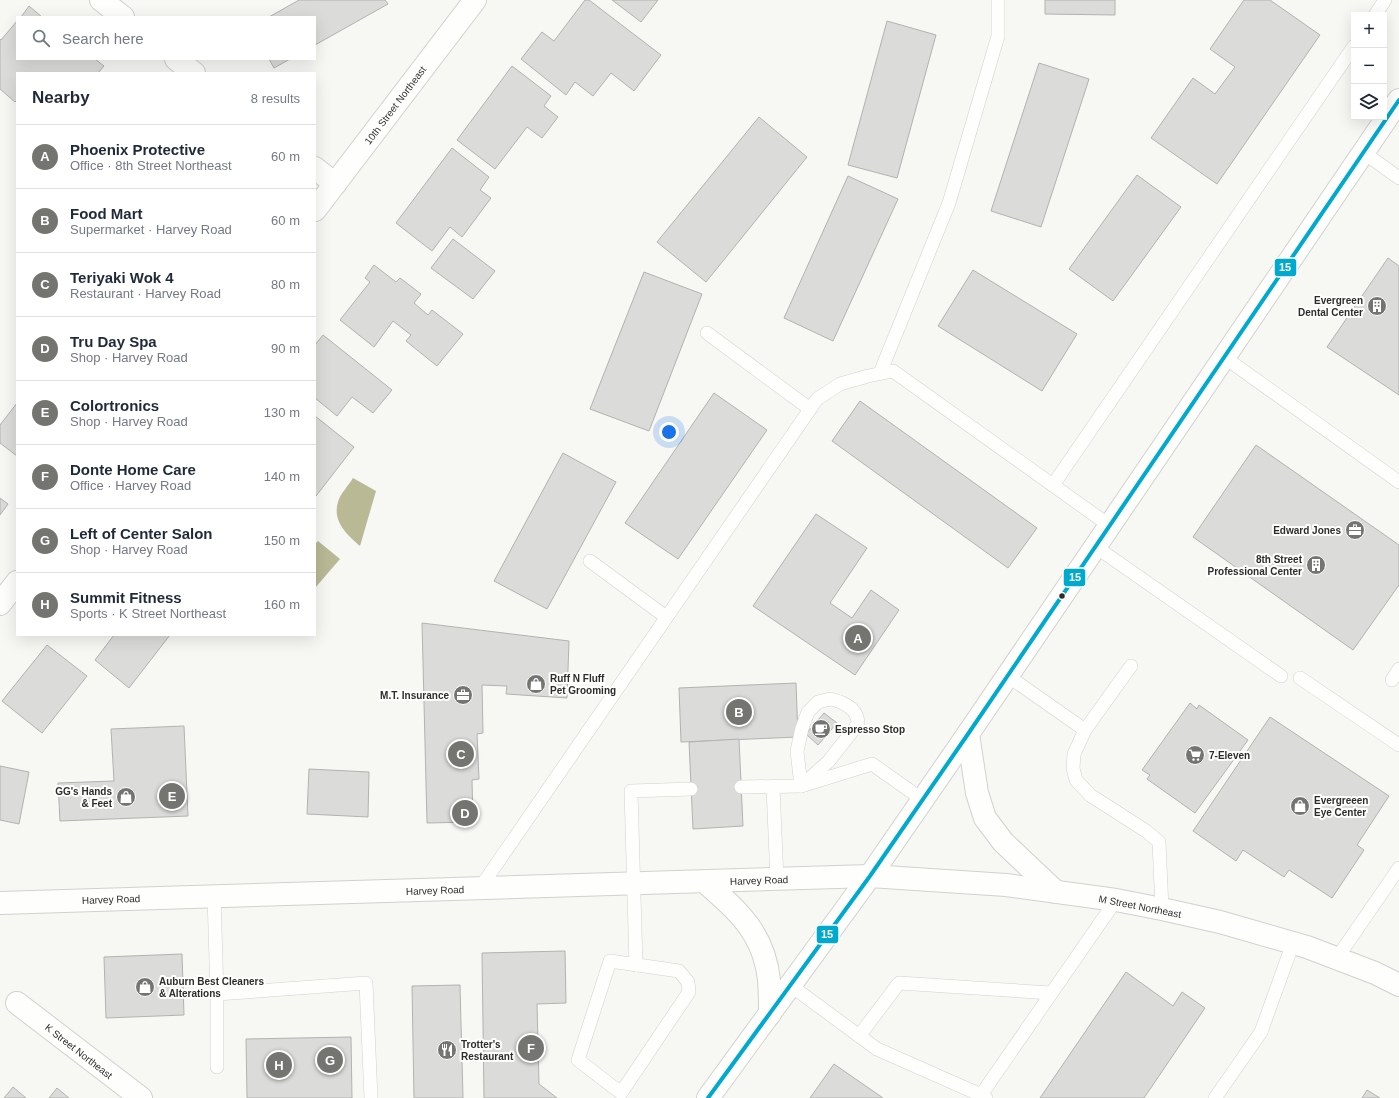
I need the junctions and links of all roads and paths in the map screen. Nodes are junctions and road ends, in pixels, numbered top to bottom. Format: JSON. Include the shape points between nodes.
{"nodes":[{"id":1,"x":101,"y":0,"type":"edge"},
{"id":2,"x":475,"y":0,"type":"edge"},
{"id":3,"x":998,"y":0,"type":"edge"},
{"id":4,"x":1385,"y":0,"type":"edge"},
{"id":5,"x":1377,"y":12,"type":"edge"},
{"id":6,"x":122,"y":16,"type":"edge"},
{"id":7,"x":1353,"y":48,"type":"edge"},
{"id":8,"x":177,"y":60,"type":"edge"},
{"id":9,"x":193,"y":72,"type":"edge"},
{"id":10,"x":1399,"y":100,"type":"edge"},
{"id":11,"x":1363,"y":152,"type":"junction"},
{"id":12,"x":316,"y":169,"type":"edge"},
{"id":13,"x":1399,"y":178,"type":"edge"},
{"id":14,"x":335,"y":184,"type":"junction"},
{"id":15,"x":316,"y":209,"type":"edge"},
{"id":16,"x":707,"y":333,"type":"dead end"},
{"id":17,"x":1224,"y":357,"type":"junction"},
{"id":18,"x":880,"y":373,"type":"junction"},
{"id":19,"x":810,"y":409,"type":"junction"},
{"id":20,"x":1399,"y":482,"type":"edge"},
{"id":21,"x":1053,"y":485,"type":"junction"},
{"id":22,"x":1110,"y":526,"type":"junction"},
{"id":23,"x":1096,"y":547,"type":"junction"},
{"id":24,"x":590,"y":560,"type":"dead end"},
{"id":25,"x":16,"y":583,"type":"edge"},
{"id":26,"x":0,"y":604,"type":"edge"},
{"id":27,"x":666,"y":617,"type":"junction"},
{"id":28,"x":1131,"y":666,"type":"dead end"},
{"id":29,"x":1008,"y":676,"type":"junction"},
{"id":30,"x":1281,"y":676,"type":"dead end"},
{"id":31,"x":1300,"y":678,"type":"dead end"},
{"id":32,"x":1085,"y":730,"type":"junction"},
{"id":33,"x":968,"y":734,"type":"junction"},
{"id":34,"x":1399,"y":745,"type":"edge"},
{"id":35,"x":801,"y":786,"type":"junction"},
{"id":36,"x":773,"y":787,"type":"junction"},
{"id":37,"x":741,"y":788,"type":"dead end"},
{"id":38,"x":691,"y":789,"type":"dead end"},
{"id":39,"x":922,"y":800,"type":"junction"},
{"id":40,"x":1399,"y":868,"type":"edge"},
{"id":41,"x":870,"y":876,"type":"junction"},
{"id":42,"x":777,"y":880,"type":"junction"},
{"id":43,"x":705,"y":882,"type":"junction"},
{"id":44,"x":633,"y":883,"type":"junction"},
{"id":45,"x":480,"y":888,"type":"junction"},
{"id":46,"x":1056,"y":892,"type":"junction"},
{"id":47,"x":214,"y":896,"type":"junction"},
{"id":48,"x":1116,"y":900,"type":"junction"},
{"id":49,"x":0,"y":903,"type":"edge"},
{"id":50,"x":1162,"y":909,"type":"junction"},
{"id":51,"x":1293,"y":943,"type":"junction"},
{"id":52,"x":1337,"y":958,"type":"junction"},
{"id":53,"x":636,"y":965,"type":"junction"},
{"id":54,"x":790,"y":985,"type":"junction"},
{"id":55,"x":1399,"y":985,"type":"edge"},
{"id":56,"x":1051,"y":993,"type":"junction"},
{"id":57,"x":217,"y":994,"type":"junction"},
{"id":58,"x":17,"y":1003,"type":"dead end"},
{"id":59,"x":770,"y":1014,"type":"junction"},
{"id":60,"x":859,"y":1036,"type":"junction"},
{"id":61,"x":217,"y":1067,"type":"dead end"},
{"id":62,"x":625,"y":1096,"type":"edge"},
{"id":63,"x":983,"y":1096,"type":"edge"},
{"id":64,"x":141,"y":1098,"type":"edge"},
{"id":65,"x":371,"y":1098,"type":"edge"},
{"id":66,"x":708,"y":1098,"type":"edge"},
{"id":67,"x":1215,"y":1098,"type":"edge"}],
"edges":[{"from":1,"to":6,"type":"main road"},
{"from":2,"to":14,"type":"main road","name":"10th Street Northeast"},
{"from":3,"to":18,"type":"lane","via":[[998,36],[949,203]]},
{"from":4,"to":5,"type":"lane"},
{"from":7,"to":21,"type":"lane"},
{"from":8,"to":9,"type":"main road"},
{"from":10,"to":11,"type":"main road"},
{"from":11,"to":13,"type":"lane"},
{"from":11,"to":17,"type":"main road"},
{"from":12,"to":14,"type":"main road"},
{"from":14,"to":15,"type":"main road","name":"10th Street Northeast"},
{"from":16,"to":19,"type":"lane"},
{"from":17,"to":20,"type":"lane"},
{"from":17,"to":22,"type":"main road"},
{"from":18,"to":19,"type":"lane","via":[[840,384],[816,399]]},
{"from":18,"to":21,"type":"lane","via":[[893,370]]},
{"from":19,"to":27,"type":"lane"},
{"from":21,"to":22,"type":"lane"},
{"from":22,"to":23,"type":"main road"},
{"from":23,"to":29,"type":"main road"},
{"from":23,"to":30,"type":"lane"},
{"from":24,"to":27,"type":"lane"},
{"from":25,"to":26,"type":"main road"},
{"from":27,"to":45,"type":"lane"},
{"from":28,"to":32,"type":"lane"},
{"from":29,"to":32,"type":"lane"},
{"from":29,"to":33,"type":"main road"},
{"from":31,"to":34,"type":"lane"},
{"from":32,"to":50,"type":"lane","via":[[1074,754],[1076,780],[1090,795],[1159,842]]},
{"from":33,"to":39,"type":"main road"},
{"from":33,"to":46,"type":"main road","via":[[977,793],[985,818],[1003,842]]},
{"from":35,"to":35,"type":"lane","via":[[828,762],[858,724],[858,716],[839,701],[830,699],[818,702],[808,712],[797,751]]},
{"from":35,"to":36,"type":"lane"},
{"from":35,"to":39,"type":"lane","via":[[872,764]]},
{"from":36,"to":37,"type":"lane"},
{"from":36,"to":42,"type":"lane"},
{"from":38,"to":44,"type":"lane","via":[[631,791]]},
{"from":39,"to":41,"type":"main road"},
{"from":40,"to":52,"type":"lane"},
{"from":41,"to":42,"type":"main road","name":"Harvey Road"},
{"from":41,"to":46,"type":"main road","name":"M Street Northeast"},
{"from":41,"to":54,"type":"main road"},
{"from":42,"to":43,"type":"main road","name":"Harvey Road"},
{"from":43,"to":44,"type":"main road","name":"Harvey Road"},
{"from":43,"to":59,"type":"main road","via":[[733,907],[751,928],[762,952],[769,979]]},
{"from":44,"to":45,"type":"main road","name":"Harvey Road"},
{"from":44,"to":53,"type":"lane"},
{"from":45,"to":47,"type":"main road","name":"Harvey Road"},
{"from":46,"to":48,"type":"main road","name":"M Street Northeast"},
{"from":47,"to":49,"type":"main road","name":"Harvey Road"},
{"from":47,"to":57,"type":"lane"},
{"from":48,"to":50,"type":"main road","name":"M Street Northeast"},
{"from":48,"to":56,"type":"lane"},
{"from":50,"to":51,"type":"main road","name":"M Street Northeast"},
{"from":51,"to":52,"type":"main road","name":"M Street Northeast"},
{"from":51,"to":67,"type":"lane","via":[[1261,1032]]},
{"from":52,"to":55,"type":"main road","name":"M Street Northeast"},
{"from":53,"to":62,"type":"lane","via":[[610,961],[578,1060]]},
{"from":53,"to":62,"type":"lane","via":[[679,971],[688,982],[689,992]]},
{"from":54,"to":59,"type":"main road"},
{"from":54,"to":60,"type":"lane"},
{"from":56,"to":60,"type":"lane","via":[[899,983]]},
{"from":56,"to":63,"type":"lane"},
{"from":57,"to":61,"type":"lane"},
{"from":57,"to":65,"type":"lane","via":[[366,983]]},
{"from":58,"to":64,"type":"main road","name":"K Street Northeast"},
{"from":59,"to":66,"type":"main road"},
{"from":60,"to":63,"type":"lane","via":[[877,1049]]}]}
